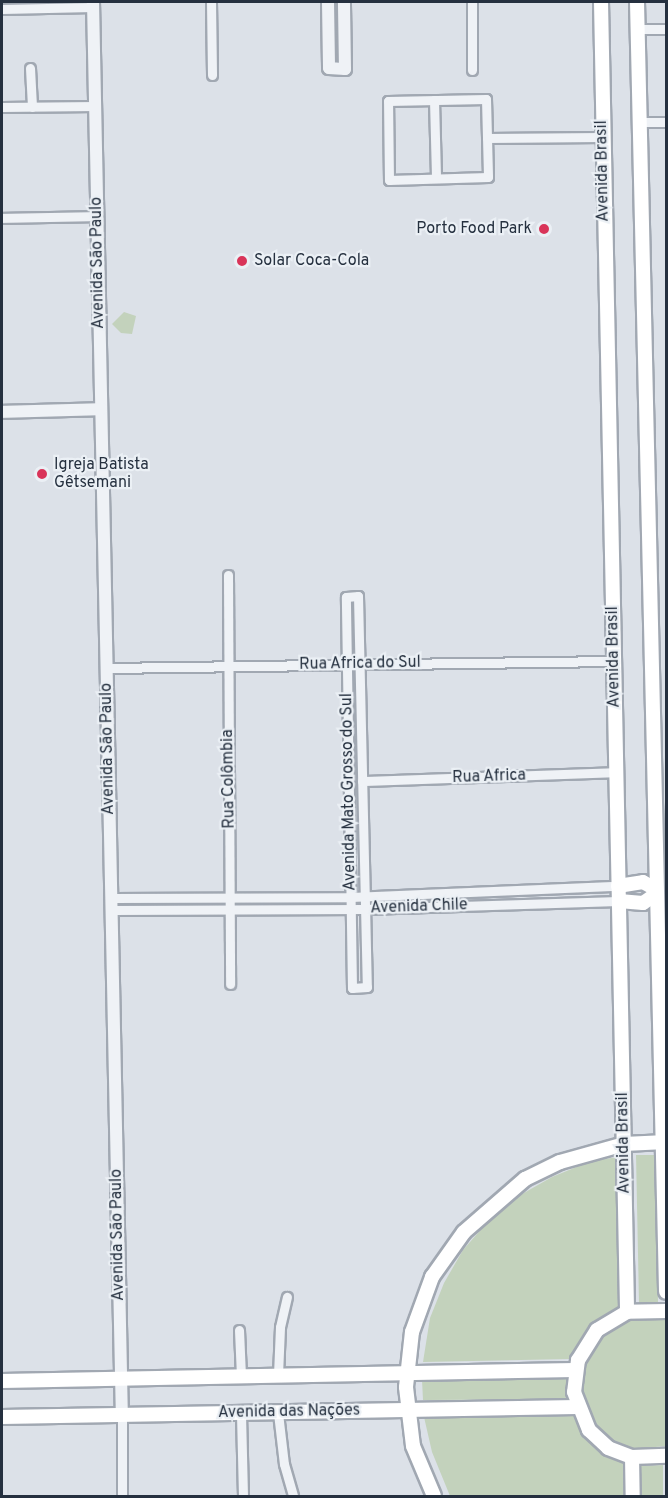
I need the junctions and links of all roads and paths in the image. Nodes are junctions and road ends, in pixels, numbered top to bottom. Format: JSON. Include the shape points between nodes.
{"nodes":[{"id":1,"x":210,"y":2,"type":"edge"},
{"id":2,"x":328,"y":2,"type":"edge"},
{"id":3,"x":344,"y":2,"type":"edge"},
{"id":4,"x":472,"y":2,"type":"edge"},
{"id":5,"x":601,"y":2,"type":"edge"},
{"id":6,"x":637,"y":2,"type":"edge"},
{"id":7,"x":93,"y":4,"type":"edge"},
{"id":8,"x":2,"y":9,"type":"edge"},
{"id":9,"x":637,"y":29,"type":"junction"},
{"id":10,"x":666,"y":29,"type":"edge"},
{"id":11,"x":30,"y":68,"type":"dead end"},
{"id":12,"x":472,"y":70,"type":"dead end"},
{"id":13,"x":212,"y":75,"type":"dead end"},
{"id":14,"x":434,"y":100,"type":"junction"},
{"id":15,"x":96,"y":106,"type":"junction"},
{"id":16,"x":2,"y":107,"type":"edge"},
{"id":17,"x":32,"y":107,"type":"junction"},
{"id":18,"x":639,"y":122,"type":"junction"},
{"id":19,"x":666,"y":122,"type":"edge"},
{"id":20,"x":602,"y":137,"type":"junction"},
{"id":21,"x":487,"y":138,"type":"junction"},
{"id":22,"x":436,"y":178,"type":"junction"},
{"id":23,"x":97,"y":216,"type":"junction"},
{"id":24,"x":2,"y":218,"type":"edge"},
{"id":25,"x":101,"y":409,"type":"junction"},
{"id":26,"x":2,"y":412,"type":"edge"},
{"id":27,"x":228,"y":575,"type":"dead end"},
{"id":28,"x":614,"y":661,"type":"junction"},
{"id":29,"x":347,"y":664,"type":"junction"},
{"id":30,"x":359,"y":664,"type":"junction"},
{"id":31,"x":228,"y":665,"type":"junction"},
{"id":32,"x":106,"y":668,"type":"junction"},
{"id":33,"x":616,"y":772,"type":"junction"},
{"id":34,"x":362,"y":782,"type":"junction"},
{"id":35,"x":655,"y":892,"type":"junction"},
{"id":36,"x":619,"y":894,"type":"junction"},
{"id":37,"x":365,"y":896,"type":"junction"},
{"id":38,"x":351,"y":897,"type":"junction"},
{"id":39,"x":230,"y":899,"type":"junction"},
{"id":40,"x":112,"y":904,"type":"junction"},
{"id":41,"x":352,"y":909,"type":"junction"},
{"id":42,"x":365,"y":909,"type":"junction"},
{"id":43,"x":230,"y":911,"type":"junction"},
{"id":44,"x":230,"y":984,"type":"dead end"},
{"id":45,"x":664,"y":1142,"type":"edge"},
{"id":46,"x":624,"y":1144,"type":"junction"},
{"id":47,"x":666,"y":1292,"type":"edge"},
{"id":48,"x":287,"y":1297,"type":"dead end"},
{"id":49,"x":666,"y":1311,"type":"edge"},
{"id":50,"x":627,"y":1312,"type":"junction"},
{"id":51,"x":239,"y":1330,"type":"dead end"},
{"id":52,"x":575,"y":1370,"type":"junction"},
{"id":53,"x":407,"y":1373,"type":"junction"},
{"id":54,"x":278,"y":1375,"type":"junction"},
{"id":55,"x":241,"y":1376,"type":"junction"},
{"id":56,"x":121,"y":1379,"type":"junction"},
{"id":57,"x":2,"y":1381,"type":"edge"},
{"id":58,"x":577,"y":1407,"type":"junction"},
{"id":59,"x":407,"y":1410,"type":"junction"},
{"id":60,"x":278,"y":1413,"type":"junction"},
{"id":61,"x":241,"y":1414,"type":"junction"},
{"id":62,"x":122,"y":1416,"type":"junction"},
{"id":63,"x":2,"y":1417,"type":"edge"},
{"id":64,"x":666,"y":1456,"type":"edge"},
{"id":65,"x":632,"y":1458,"type":"junction"},
{"id":66,"x":122,"y":1497,"type":"edge"},
{"id":67,"x":243,"y":1497,"type":"edge"},
{"id":68,"x":293,"y":1497,"type":"edge"},
{"id":69,"x":434,"y":1497,"type":"edge"},
{"id":70,"x":633,"y":1497,"type":"edge"}],
"edges":[{"from":1,"to":13,"type":"street"},
{"from":2,"to":3,"type":"street","via":[[329,68],[345,69]]},
{"from":4,"to":12,"type":"street"},
{"from":5,"to":20,"type":"main road","name":"Avenida Brasil"},
{"from":6,"to":9,"type":"main road"},
{"from":7,"to":8,"type":"street"},
{"from":7,"to":15,"type":"street","name":"Avenida São Paulo"},
{"from":9,"to":10,"type":"street"},
{"from":9,"to":18,"type":"main road"},
{"from":11,"to":17,"type":"street"},
{"from":14,"to":21,"type":"street","via":[[486,99]]},
{"from":14,"to":22,"type":"street"},
{"from":14,"to":22,"type":"street","via":[[388,101],[389,180]]},
{"from":15,"to":17,"type":"street"},
{"from":15,"to":23,"type":"street","name":"Avenida São Paulo"},
{"from":16,"to":17,"type":"street"},
{"from":18,"to":19,"type":"street"},
{"from":18,"to":35,"type":"main road"},
{"from":20,"to":21,"type":"street"},
{"from":20,"to":28,"type":"main road","name":"Avenida Brasil"},
{"from":21,"to":22,"type":"street","via":[[488,177]]},
{"from":23,"to":24,"type":"street"},
{"from":23,"to":25,"type":"street","name":"Avenida São Paulo"},
{"from":25,"to":26,"type":"street"},
{"from":25,"to":32,"type":"street","name":"Avenida São Paulo"},
{"from":27,"to":31,"type":"street","name":"Rua Colômbia"},
{"from":28,"to":30,"type":"street","name":"Rua Africa do Sul"},
{"from":28,"to":33,"type":"main road","name":"Avenida Brasil"},
{"from":29,"to":30,"type":"street","name":"Rua Africa do Sul"},
{"from":29,"to":30,"type":"street","name":"Avenida Mato Grosso do Sul","via":[[346,597],[358,596]]},
{"from":29,"to":31,"type":"street","name":"Rua Africa do Sul"},
{"from":29,"to":38,"type":"street","name":"Avenida Mato Grosso do Sul"},
{"from":30,"to":34,"type":"street","name":"Avenida Mato Grosso do Sul"},
{"from":31,"to":32,"type":"street","name":"Rua Africa do Sul"},
{"from":31,"to":39,"type":"street","name":"Rua Colômbia"},
{"from":32,"to":40,"type":"street","name":"Avenida São Paulo"},
{"from":33,"to":34,"type":"street","name":"Rua Africa"},
{"from":33,"to":36,"type":"main road","name":"Avenida Brasil"},
{"from":34,"to":37,"type":"street","name":"Avenida Mato Grosso do Sul"},
{"from":35,"to":36,"type":"main road","via":[[643,903]]},
{"from":35,"to":36,"type":"main road","via":[[643,882]]},
{"from":35,"to":45,"type":"main road"},
{"from":36,"to":37,"type":"street","name":"Avenida Chile"},
{"from":36,"to":42,"type":"street","name":"Avenida Chile"},
{"from":36,"to":46,"type":"main road","name":"Avenida Brasil"},
{"from":37,"to":38,"type":"street","name":"Avenida Chile"},
{"from":37,"to":42,"type":"street","name":"Avenida Mato Grosso do Sul"},
{"from":38,"to":39,"type":"street","name":"Avenida Chile"},
{"from":38,"to":41,"type":"street","name":"Avenida Mato Grosso do Sul"},
{"from":39,"to":40,"type":"street","name":"Avenida Chile"},
{"from":39,"to":43,"type":"street","name":"Rua Colômbia"},
{"from":40,"to":43,"type":"street","name":"Avenida Chile"},
{"from":40,"to":56,"type":"street","name":"Avenida São Paulo"},
{"from":41,"to":42,"type":"street","name":"Avenida Chile"},
{"from":41,"to":42,"type":"street","name":"Avenida Mato Grosso do Sul","via":[[352,988],[367,987]]},
{"from":41,"to":43,"type":"street","name":"Avenida Chile"},
{"from":43,"to":44,"type":"street","name":"Rua Colômbia"},
{"from":45,"to":46,"type":"main road"},
{"from":45,"to":47,"type":"main road"},
{"from":46,"to":50,"type":"main road","name":"Avenida Brasil"},
{"from":46,"to":53,"type":"main road","via":[[560,1162],[525,1179],[464,1232],[432,1277],[420,1305]]},
{"from":48,"to":54,"type":"street","via":[[280,1327]]},
{"from":49,"to":50,"type":"main road"},
{"from":50,"to":52,"type":"main road","via":[[597,1330]]},
{"from":51,"to":55,"type":"street"},
{"from":52,"to":53,"type":"main road"},
{"from":52,"to":58,"type":"main road"},
{"from":53,"to":54,"type":"main road"},
{"from":53,"to":59,"type":"main road"},
{"from":54,"to":55,"type":"main road"},
{"from":55,"to":56,"type":"main road"},
{"from":56,"to":57,"type":"main road"},
{"from":56,"to":62,"type":"street","name":"Avenida São Paulo"},
{"from":58,"to":59,"type":"main road","name":"Avenida das Nações"},
{"from":58,"to":65,"type":"main road","via":[[589,1430]]},
{"from":59,"to":60,"type":"main road","name":"Avenida das Nações"},
{"from":59,"to":69,"type":"main road","via":[[413,1446]]},
{"from":60,"to":61,"type":"main road","name":"Avenida das Nações"},
{"from":60,"to":68,"type":"street","via":[[284,1464]]},
{"from":61,"to":62,"type":"main road","name":"Avenida das Nações"},
{"from":61,"to":67,"type":"street"},
{"from":62,"to":63,"type":"main road","name":"Avenida das Nações"},
{"from":62,"to":66,"type":"street","name":"Avenida São Paulo"},
{"from":64,"to":65,"type":"main road"},
{"from":65,"to":70,"type":"main road"}]}
